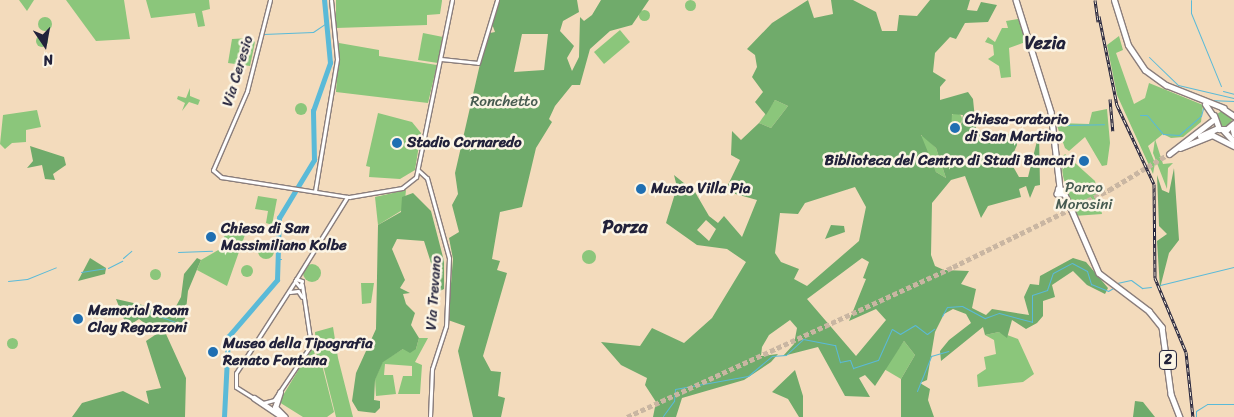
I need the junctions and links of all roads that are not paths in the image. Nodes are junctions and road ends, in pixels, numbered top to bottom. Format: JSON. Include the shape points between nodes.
{"nodes":[{"id":1,"x":270,"y":0,"type":"edge"},
{"id":2,"x":331,"y":0,"type":"edge"},
{"id":3,"x":452,"y":0,"type":"edge"},
{"id":4,"x":497,"y":0,"type":"edge"},
{"id":5,"x":1016,"y":0,"type":"edge"},
{"id":6,"x":1112,"y":0,"type":"edge"},
{"id":7,"x":441,"y":59,"type":"junction"},
{"id":8,"x":1209,"y":104,"type":"junction"},
{"id":9,"x":1224,"y":108,"type":"junction"},
{"id":10,"x":1233,"y":112,"type":"edge"},
{"id":11,"x":1213,"y":118,"type":"junction"},
{"id":12,"x":1233,"y":124,"type":"edge"},
{"id":13,"x":1221,"y":129,"type":"junction"},
{"id":14,"x":1234,"y":135,"type":"edge"},
{"id":15,"x":1234,"y":142,"type":"edge"},
{"id":16,"x":1234,"y":146,"type":"edge"},
{"id":17,"x":1180,"y":148,"type":"junction"},
{"id":18,"x":418,"y":170,"type":"junction"},
{"id":19,"x":315,"y":191,"type":"junction"},
{"id":20,"x":346,"y":197,"type":"junction"},
{"id":21,"x":302,"y":272,"type":"junction"},
{"id":22,"x":295,"y":281,"type":"junction"},
{"id":23,"x":302,"y":283,"type":"junction"},
{"id":24,"x":282,"y":302,"type":"junction"},
{"id":25,"x":305,"y":302,"type":"junction"},
{"id":26,"x":280,"y":392,"type":"junction"},
{"id":27,"x":254,"y":398,"type":"junction"},
{"id":28,"x":284,"y":417,"type":"edge"},
{"id":29,"x":430,"y":417,"type":"edge"},
{"id":30,"x":1180,"y":417,"type":"edge"}],
"edges":[{"from":1,"to":19,"type":"main road","name":"Via Ceresio","via":[[247,91],[213,163],[215,174]]},
{"from":2,"to":19,"type":"main road","via":[[337,59]]},
{"from":3,"to":7,"type":"main road"},
{"from":4,"to":7,"type":"main road","via":[[478,63]]},
{"from":5,"to":30,"type":"main road","number":"2","via":[[1051,112],[1062,194],[1091,260],[1109,284],[1145,308],[1166,337],[1171,391]]},
{"from":6,"to":8,"type":"highway","via":[[1127,42],[1141,66],[1166,86]]},
{"from":7,"to":18,"type":"main road"},
{"from":8,"to":9,"type":"highway"},
{"from":8,"to":11,"type":"highway"},
{"from":9,"to":10,"type":"highway"},
{"from":9,"to":11,"type":"highway"},
{"from":11,"to":13,"type":"highway"},
{"from":11,"to":17,"type":"highway","via":[[1169,154]]},
{"from":12,"to":13,"type":"highway"},
{"from":12,"to":14,"type":"highway"},
{"from":13,"to":15,"type":"highway"},
{"from":13,"to":17,"type":"highway"},
{"from":16,"to":17,"type":"highway","via":[[1210,135]]},
{"from":18,"to":20,"type":"main road","via":[[404,187]]},
{"from":18,"to":29,"type":"main road","name":"Via Trevano","via":[[427,178],[449,258],[446,326],[432,370]]},
{"from":19,"to":20,"type":"main road"},
{"from":20,"to":21,"type":"main road"},
{"from":21,"to":22,"type":"main road"},
{"from":21,"to":23,"type":"main road"},
{"from":22,"to":23,"type":"main road"},
{"from":22,"to":23,"type":"main road"},
{"from":22,"to":24,"type":"main road"},
{"from":23,"to":25,"type":"main road"},
{"from":24,"to":25,"type":"main road","via":[[294,290]]},
{"from":24,"to":27,"type":"main road","via":[[236,374],[236,387]]},
{"from":25,"to":26,"type":"main road","via":[[312,341]]},
{"from":26,"to":27,"type":"main road","via":[[269,403]]},
{"from":26,"to":28,"type":"highway","via":[[275,409]]},
{"from":27,"to":28,"type":"highway"}]}
